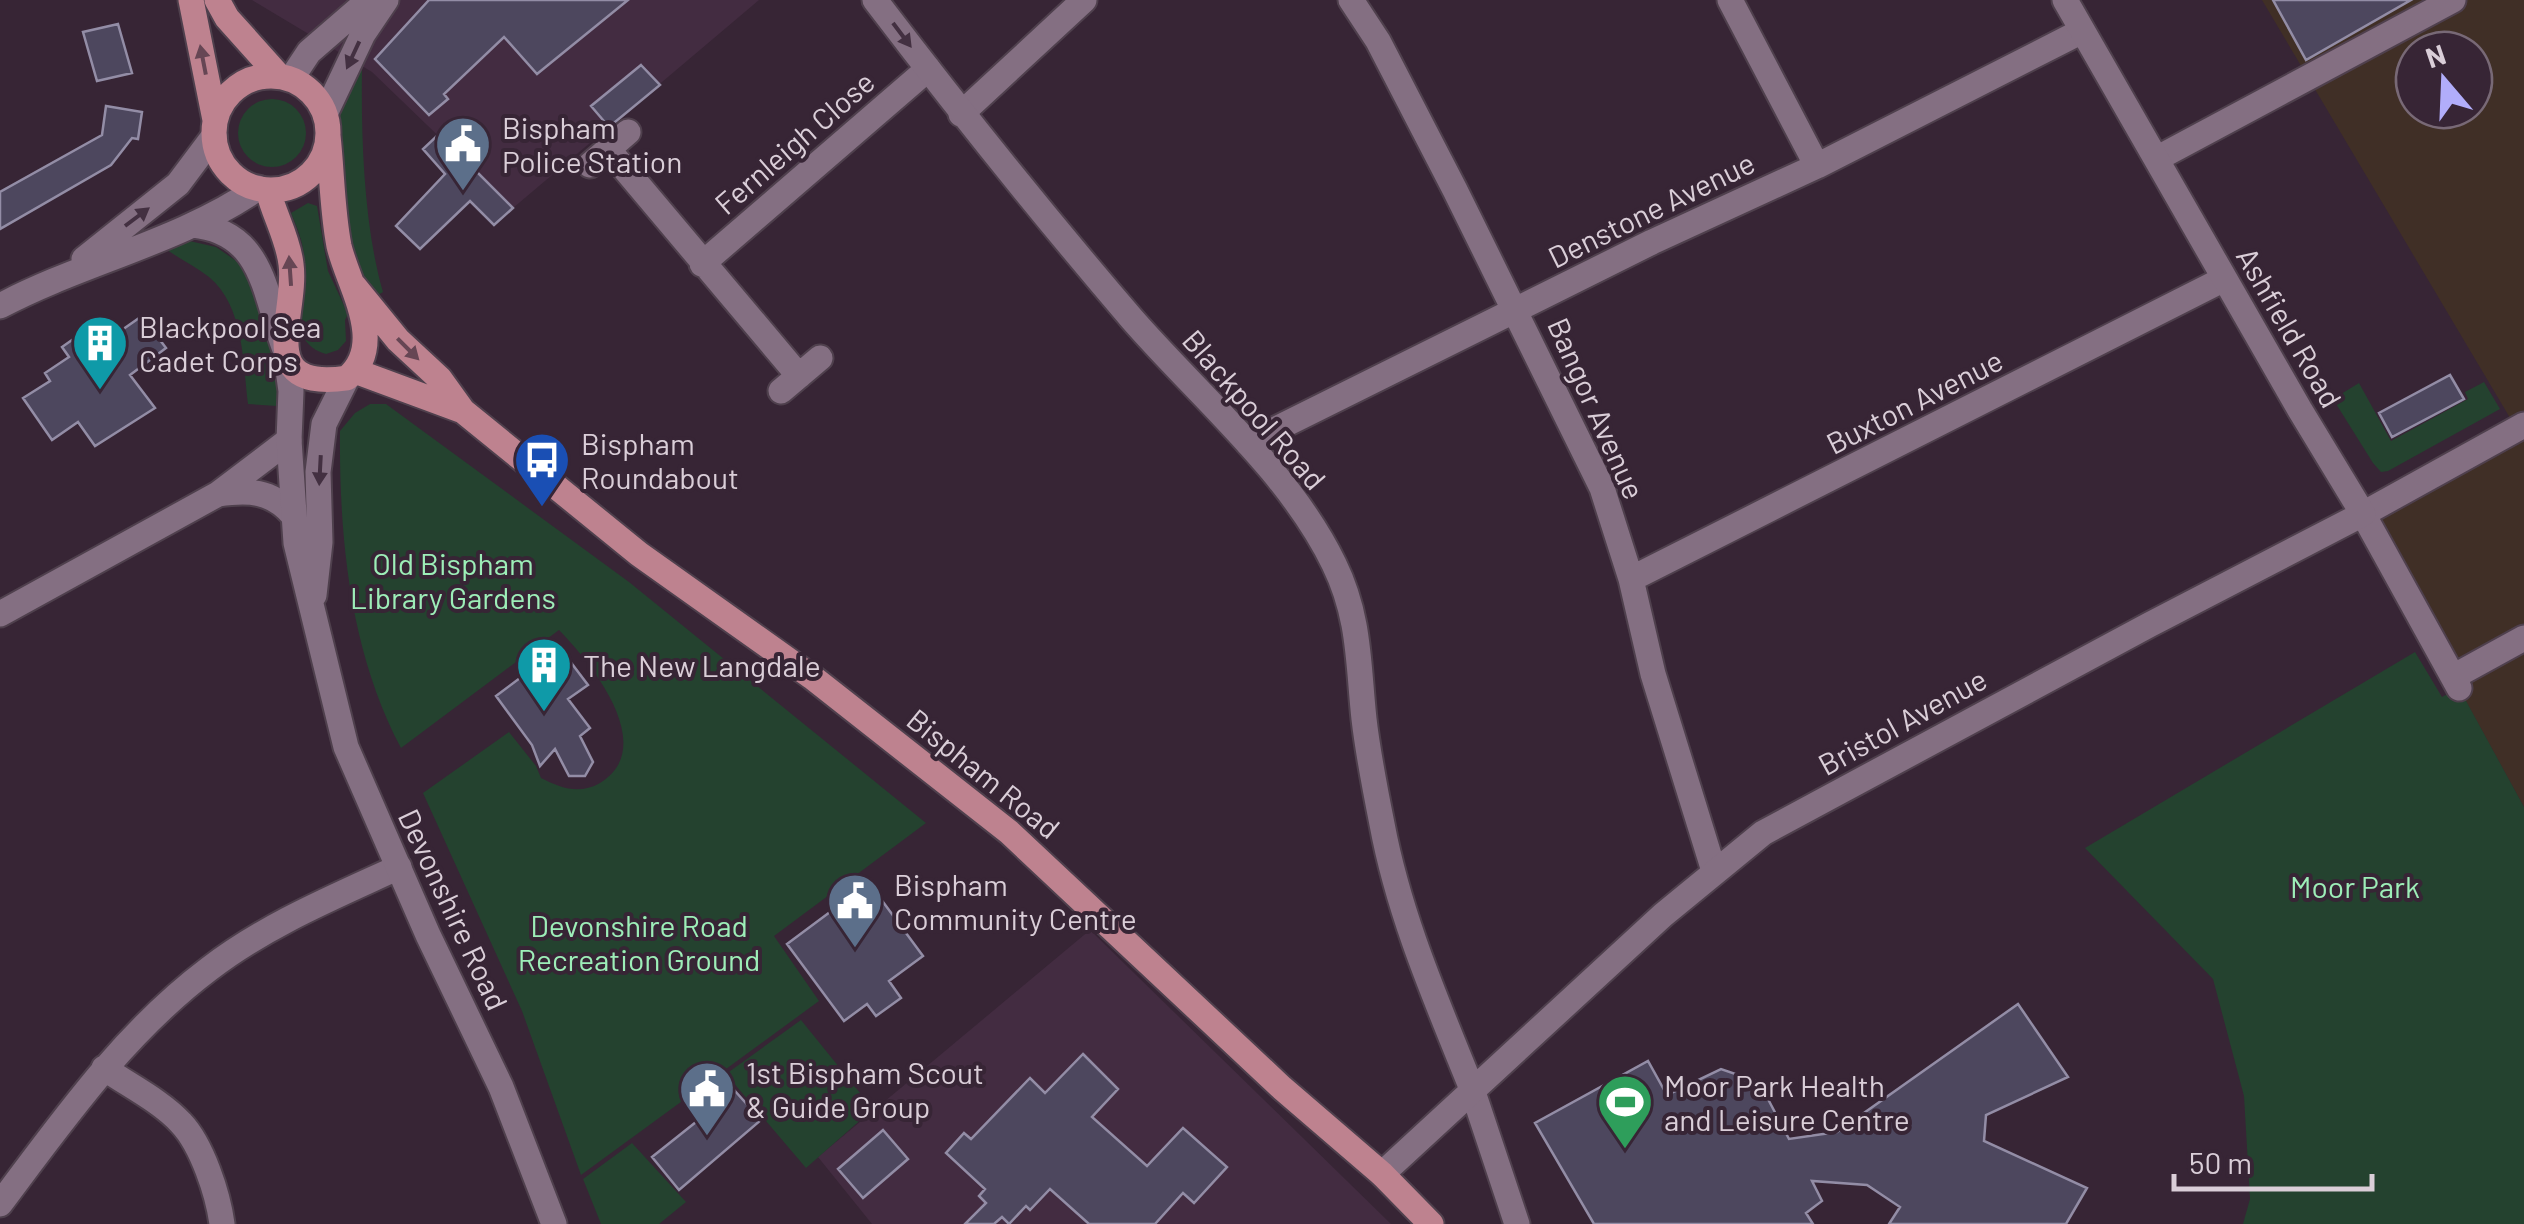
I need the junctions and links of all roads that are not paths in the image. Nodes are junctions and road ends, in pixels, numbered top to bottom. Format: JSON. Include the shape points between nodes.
{"nodes":[{"id":1,"x":191,"y":0,"type":"edge"},
{"id":2,"x":217,"y":0,"type":"edge"},
{"id":3,"x":368,"y":0,"type":"edge"},
{"id":4,"x":386,"y":0,"type":"edge"},
{"id":5,"x":876,"y":0,"type":"edge"},
{"id":6,"x":1084,"y":0,"type":"edge"},
{"id":7,"x":1351,"y":0,"type":"edge"},
{"id":8,"x":1730,"y":0,"type":"edge"},
{"id":9,"x":2064,"y":0,"type":"edge"},
{"id":10,"x":2453,"y":0,"type":"edge"},
{"id":11,"x":2082,"y":31,"type":"junction"},
{"id":12,"x":928,"y":69,"type":"junction"},
{"id":13,"x":285,"y":77,"type":"junction"},
{"id":14,"x":961,"y":114,"type":"junction"},
{"id":15,"x":327,"y":125,"type":"junction"},
{"id":16,"x":214,"y":128,"type":"junction"},
{"id":17,"x":628,"y":132,"type":"dead end"},
{"id":18,"x":2158,"y":158,"type":"junction"},
{"id":19,"x":1817,"y":166,"type":"junction"},
{"id":20,"x":263,"y":189,"type":"junction"},
{"id":21,"x":193,"y":225,"type":"junction"},
{"id":22,"x":702,"y":264,"type":"junction"},
{"id":23,"x":60,"y":277,"type":"junction"},
{"id":24,"x":2224,"y":279,"type":"junction"},
{"id":25,"x":354,"y":286,"type":"junction"},
{"id":26,"x":0,"y":306,"type":"edge"},
{"id":27,"x":1516,"y":311,"type":"junction"},
{"id":28,"x":285,"y":351,"type":"junction"},
{"id":29,"x":820,"y":358,"type":"dead end"},
{"id":30,"x":351,"y":374,"type":"junction"},
{"id":31,"x":463,"y":411,"type":"junction"},
{"id":32,"x":2524,"y":426,"type":"edge"},
{"id":33,"x":289,"y":440,"type":"junction"},
{"id":34,"x":1248,"y":443,"type":"junction"},
{"id":35,"x":218,"y":494,"type":"junction"},
{"id":36,"x":292,"y":514,"type":"junction"},
{"id":37,"x":2363,"y":514,"type":"junction"},
{"id":38,"x":1631,"y":579,"type":"junction"},
{"id":39,"x":0,"y":614,"type":"edge"},
{"id":40,"x":312,"y":615,"type":"junction"},
{"id":41,"x":2524,"y":638,"type":"edge"},
{"id":42,"x":399,"y":867,"type":"junction"},
{"id":43,"x":1714,"y":871,"type":"junction"},
{"id":44,"x":104,"y":1068,"type":"junction"},
{"id":45,"x":1472,"y":1089,"type":"junction"},
{"id":46,"x":1382,"y":1174,"type":"junction"},
{"id":47,"x":0,"y":1203,"type":"edge"},
{"id":48,"x":222,"y":1224,"type":"edge"},
{"id":49,"x":554,"y":1224,"type":"edge"},
{"id":50,"x":1431,"y":1224,"type":"edge"},
{"id":51,"x":1517,"y":1224,"type":"edge"}],
"edges":[{"from":16,"to":1,"type":"main road","one_way":true},
{"from":2,"to":13,"type":"main road"},
{"from":3,"to":13,"type":"street"},
{"from":4,"to":15,"type":"street","one_way":true,"via":[[363,34]]},
{"from":5,"to":12,"type":"street","name":"Blackpool Road","one_way":true},
{"from":6,"to":14,"type":"street"},
{"from":7,"to":27,"type":"street","name":"Bangor Avenue"},
{"from":8,"to":19,"type":"street"},
{"from":9,"to":11,"type":"street","name":"Ashfield Road"},
{"from":10,"to":18,"type":"street"},
{"from":11,"to":18,"type":"street","name":"Ashfield Road"},
{"from":11,"to":19,"type":"street","name":"Denstone Avenue"},
{"from":12,"to":14,"type":"street","name":"Blackpool Road"},
{"from":12,"to":22,"type":"street","name":"Fernleigh Close"},
{"from":13,"to":15,"type":"main road","via":[[312,92]]},
{"from":13,"to":16,"type":"main road","via":[[264,76],[239,86]]},
{"from":14,"to":34,"type":"street","name":"Blackpool Road","via":[[1134,321]]},
{"from":15,"to":20,"type":"main road","via":[[323,158],[306,178]]},
{"from":15,"to":25,"type":"main road","via":[[340,247]]},
{"from":16,"to":20,"type":"main road","via":[[223,164]]},
{"from":23,"to":16,"type":"street","one_way":true,"via":[[170,192]]},
{"from":17,"to":22,"type":"street","via":[[598,157]]},
{"from":18,"to":24,"type":"street","name":"Ashfield Road"},
{"from":19,"to":27,"type":"street","name":"Denstone Avenue"},
{"from":20,"to":21,"type":"street"},
{"from":28,"to":20,"type":"main road","one_way":true,"via":[[292,265]]},
{"from":21,"to":23,"type":"street"},
{"from":21,"to":28,"type":"street","name":"Devonshire Road","via":[[220,230],[246,248]]},
{"from":22,"to":29,"type":"street","via":[[790,383]]},
{"from":23,"to":26,"type":"street"},
{"from":24,"to":37,"type":"street","name":"Ashfield Road"},
{"from":24,"to":38,"type":"street","name":"Buxton Avenue"},
{"from":25,"to":30,"type":"main road","via":[[365,340]]},
{"from":25,"to":31,"type":"main road","name":"Bispham Road","one_way":true},
{"from":27,"to":34,"type":"street","name":"Denstone Avenue"},
{"from":27,"to":38,"type":"street","name":"Bangor Avenue","via":[[1602,488]]},
{"from":28,"to":30,"type":"main road","name":"Bispham Road","via":[[310,378]]},
{"from":28,"to":33,"type":"street","name":"Devonshire Road"},
{"from":30,"to":31,"type":"main road","name":"Bispham Road"},
{"from":30,"to":40,"type":"street","name":"Devonshire Road","one_way":true,"via":[[324,424]]},
{"from":31,"to":46,"type":"main road","name":"Bispham Road","via":[[639,554],[812,676],[1009,832]]},
{"from":32,"to":37,"type":"street","name":"Bristol Avenue"},
{"from":33,"to":35,"type":"street"},
{"from":33,"to":36,"type":"street","name":"Devonshire Road"},
{"from":34,"to":45,"type":"street","name":"Blackpool Road","via":[[1312,526],[1353,614],[1364,720],[1398,896]]},
{"from":35,"to":36,"type":"street","via":[[258,492]]},
{"from":35,"to":39,"type":"street"},
{"from":36,"to":40,"type":"street","name":"Devonshire Road"},
{"from":37,"to":41,"type":"street","name":"Ashfield Road","via":[[2456,682]]},
{"from":37,"to":43,"type":"street","name":"Bristol Avenue","via":[[1763,834]]},
{"from":38,"to":43,"type":"street","name":"Bangor Avenue"},
{"from":40,"to":42,"type":"street","name":"Devonshire Road","via":[[346,747]]},
{"from":42,"to":44,"type":"street","via":[[255,938],[210,968]]},
{"from":42,"to":49,"type":"street","name":"Devonshire Road","via":[[501,1087]]},
{"from":43,"to":45,"type":"street","name":"Bristol Avenue"},
{"from":44,"to":47,"type":"street"},
{"from":44,"to":48,"type":"street","via":[[180,1122],[198,1147]]},
{"from":45,"to":46,"type":"street","name":"Bristol Avenue"},
{"from":45,"to":51,"type":"street","name":"Blackpool Road"},
{"from":46,"to":50,"type":"main road","name":"Bispham Road"}]}
